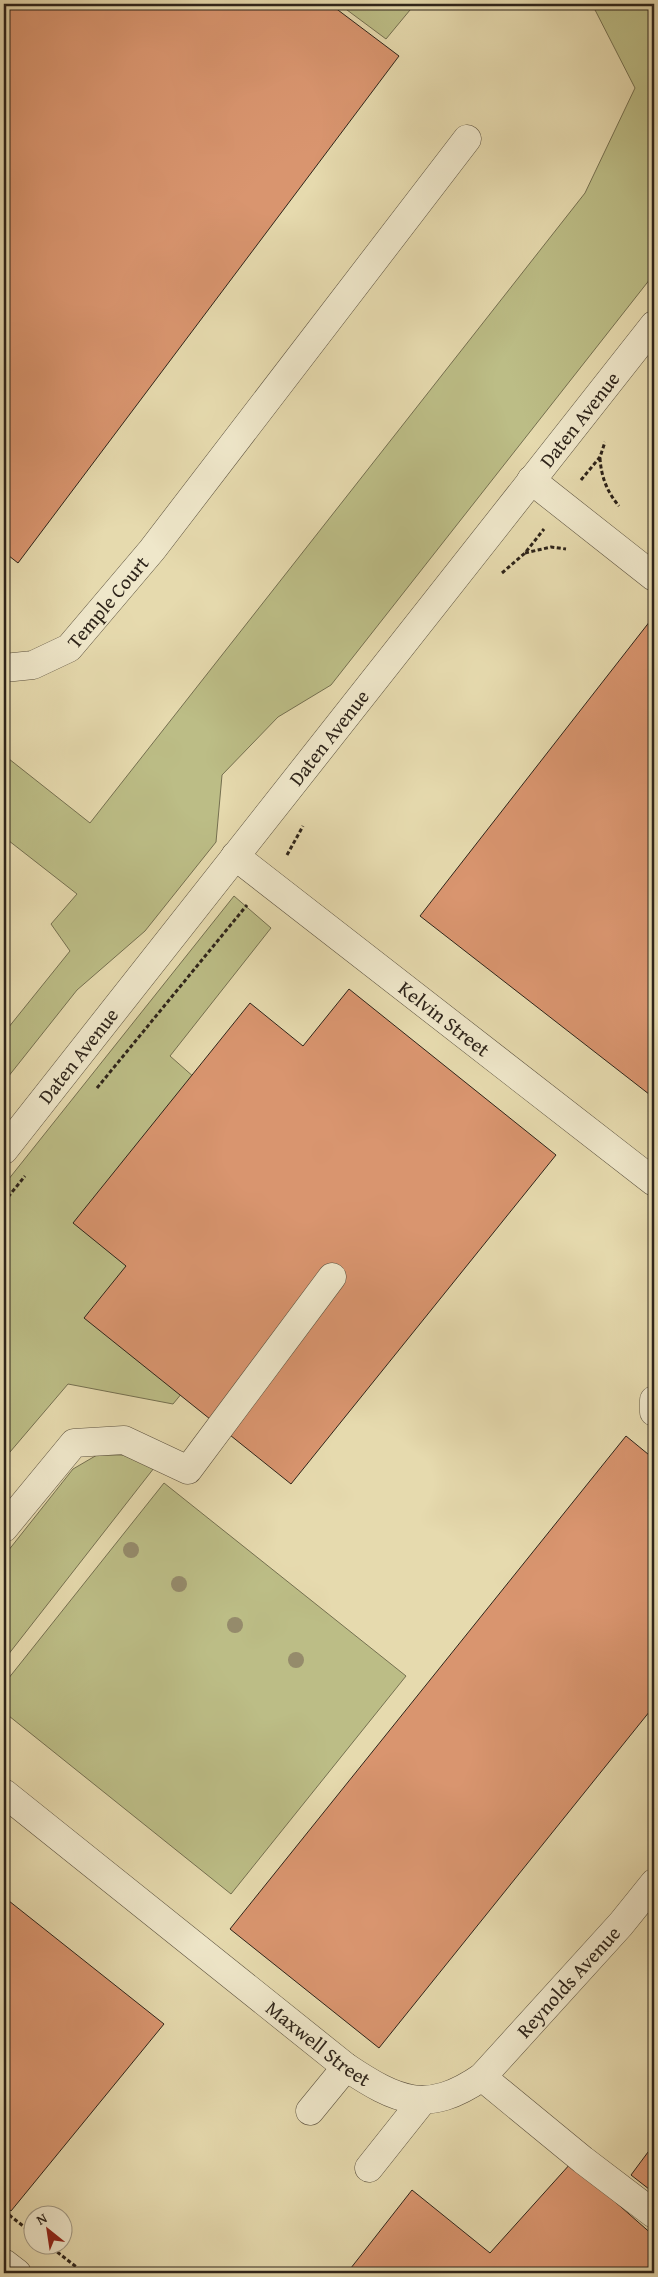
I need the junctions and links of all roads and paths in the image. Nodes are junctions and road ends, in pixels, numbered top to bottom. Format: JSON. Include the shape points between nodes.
{"nodes":[{"id":1,"x":467,"y":139,"type":"dead end"},
{"id":2,"x":654,"y":325,"type":"edge"},
{"id":3,"x":600,"y":457,"type":"dead end"},
{"id":4,"x":531,"y":480,"type":"junction"},
{"id":5,"x":623,"y":510,"type":"dead end"},
{"id":6,"x":572,"y":552,"type":"dead end"},
{"id":7,"x":525,"y":553,"type":"dead end"},
{"id":8,"x":654,"y":576,"type":"edge"},
{"id":9,"x":4,"y":668,"type":"edge"},
{"id":10,"x":235,"y":856,"type":"junction"},
{"id":11,"x":243,"y":910,"type":"dead end"},
{"id":12,"x":92,"y":1094,"type":"dead end"},
{"id":13,"x":4,"y":1150,"type":"edge"},
{"id":14,"x":29,"y":1172,"type":"dead end"},
{"id":15,"x":654,"y":1182,"type":"edge"},
{"id":16,"x":4,"y":1202,"type":"edge"},
{"id":17,"x":332,"y":1277,"type":"dead end"},
{"id":18,"x":654,"y":1400,"type":"edge"},
{"id":19,"x":654,"y":1412,"type":"edge"},
{"id":20,"x":4,"y":1528,"type":"edge"},
{"id":21,"x":4,"y":1793,"type":"edge"},
{"id":22,"x":654,"y":1884,"type":"edge"},
{"id":23,"x":346,"y":2066,"type":"junction"},
{"id":24,"x":482,"y":2077,"type":"junction"},
{"id":25,"x":422,"y":2100,"type":"junction"},
{"id":26,"x":310,"y":2111,"type":"dead end"},
{"id":27,"x":368,"y":2168,"type":"dead end"},
{"id":28,"x":4,"y":2212,"type":"edge"},
{"id":29,"x":653,"y":2212,"type":"edge"},
{"id":30,"x":22,"y":2226,"type":"edge"},
{"id":31,"x":60,"y":2254,"type":"edge"},
{"id":32,"x":4,"y":2263,"type":"edge"},
{"id":33,"x":17,"y":2273,"type":"edge"},
{"id":34,"x":84,"y":2273,"type":"edge"}],
"edges":[{"from":1,"to":9,"type":"street","name":"Temple Court","via":[[152,550],[69,648],[33,665]]},
{"from":2,"to":4,"type":"street","name":"Daten Avenue"},
{"from":3,"to":5,"type":"path","via":[[607,489]]},
{"from":4,"to":8,"type":"street"},
{"from":4,"to":10,"type":"street","name":"Daten Avenue"},
{"from":6,"to":7,"type":"path","via":[[551,547]]},
{"from":10,"to":13,"type":"street","name":"Daten Avenue"},
{"from":10,"to":15,"type":"street","name":"Kelvin Street"},
{"from":11,"to":12,"type":"path"},
{"from":14,"to":16,"type":"path"},
{"from":17,"to":20,"type":"street","via":[[188,1470],[124,1440],[74,1443]]},
{"from":18,"to":19,"type":"street"},
{"from":21,"to":23,"type":"street","name":"Maxwell Street"},
{"from":22,"to":24,"type":"street","name":"Reynolds Avenue"},
{"from":23,"to":25,"type":"street","name":"Maxwell Street","via":[[380,2090]]},
{"from":23,"to":26,"type":"street"},
{"from":24,"to":25,"type":"street","name":"Maxwell Street","via":[[463,2090],[442,2098]]},
{"from":24,"to":29,"type":"street","via":[[583,2160]]},
{"from":25,"to":27,"type":"street"},
{"from":28,"to":30,"type":"path"},
{"from":31,"to":34,"type":"path"},
{"from":32,"to":33,"type":"street"}]}
